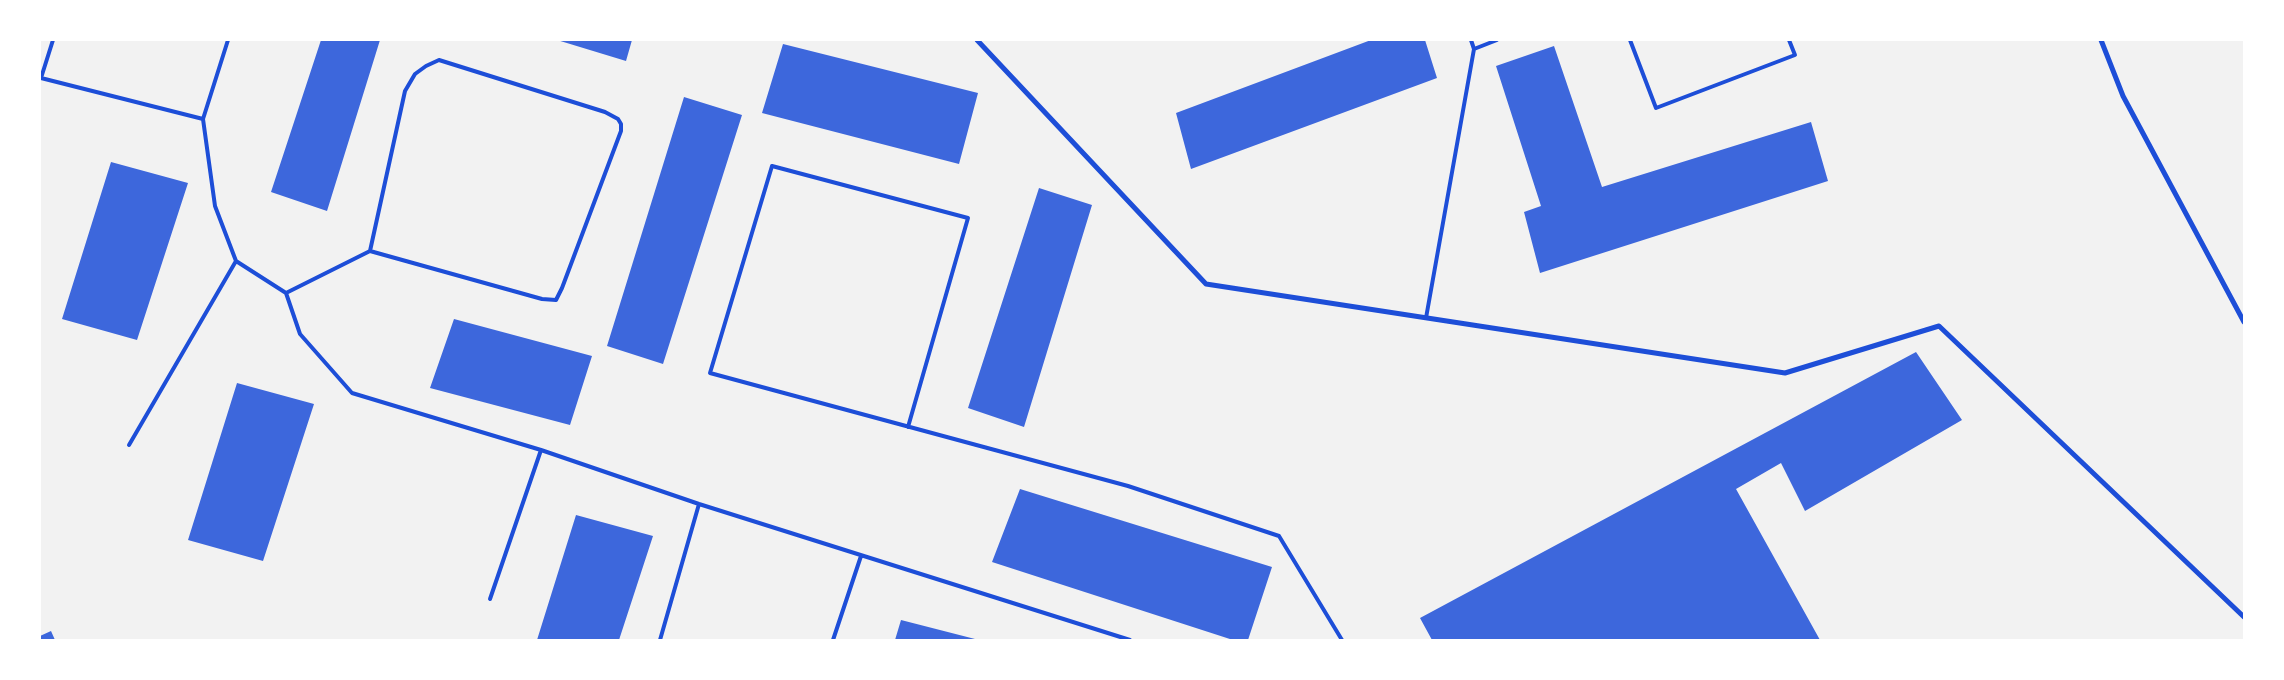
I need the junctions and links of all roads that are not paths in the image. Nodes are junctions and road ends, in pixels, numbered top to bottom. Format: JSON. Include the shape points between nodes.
{"nodes":[{"id":1,"x":53,"y":40,"type":"edge"},
{"id":2,"x":228,"y":40,"type":"edge"},
{"id":3,"x":977,"y":40,"type":"edge"},
{"id":4,"x":1471,"y":40,"type":"edge"},
{"id":5,"x":1497,"y":40,"type":"edge"},
{"id":6,"x":1630,"y":40,"type":"edge"},
{"id":7,"x":1789,"y":40,"type":"edge"},
{"id":8,"x":2101,"y":40,"type":"edge"},
{"id":9,"x":1474,"y":49,"type":"junction"},
{"id":10,"x":203,"y":119,"type":"junction"},
{"id":11,"x":370,"y":251,"type":"junction"},
{"id":12,"x":236,"y":261,"type":"junction"},
{"id":13,"x":286,"y":293,"type":"junction"},
{"id":14,"x":1426,"y":318,"type":"junction"},
{"id":15,"x":2244,"y":322,"type":"edge"},
{"id":16,"x":908,"y":427,"type":"junction"},
{"id":17,"x":129,"y":445,"type":"dead end"},
{"id":18,"x":541,"y":450,"type":"junction"},
{"id":19,"x":699,"y":504,"type":"junction"},
{"id":20,"x":861,"y":556,"type":"junction"},
{"id":21,"x":490,"y":599,"type":"dead end"},
{"id":22,"x":2244,"y":617,"type":"edge"},
{"id":23,"x":660,"y":640,"type":"edge"},
{"id":24,"x":833,"y":640,"type":"edge"},
{"id":25,"x":1130,"y":640,"type":"edge"},
{"id":26,"x":1342,"y":640,"type":"edge"}],
"edges":[{"from":1,"to":10,"type":"lane","via":[[41,78]]},
{"from":2,"to":10,"type":"lane"},
{"from":3,"to":14,"type":"street","via":[[1206,284]]},
{"from":4,"to":9,"type":"lane"},
{"from":5,"to":9,"type":"lane"},
{"from":6,"to":7,"type":"lane","via":[[1656,108],[1795,55]]},
{"from":8,"to":15,"type":"street","via":[[2123,96]]},
{"from":9,"to":14,"type":"lane"},
{"from":10,"to":12,"type":"lane","via":[[215,206]]},
{"from":11,"to":11,"type":"lane","via":[[405,91],[415,74],[426,66],[439,60],[605,112],[621,124],[621,132],[556,300],[542,299]]},
{"from":11,"to":13,"type":"lane"},
{"from":12,"to":13,"type":"lane"},
{"from":12,"to":17,"type":"lane"},
{"from":13,"to":18,"type":"lane","via":[[300,334],[352,394]]},
{"from":14,"to":22,"type":"street","via":[[1785,372],[1939,326]]},
{"from":16,"to":16,"type":"lane","via":[[710,373],[772,166],[968,218]]},
{"from":16,"to":26,"type":"lane","via":[[1128,486],[1279,536]]},
{"from":18,"to":19,"type":"lane"},
{"from":18,"to":21,"type":"lane"},
{"from":19,"to":20,"type":"lane"},
{"from":19,"to":23,"type":"lane"},
{"from":20,"to":24,"type":"lane"},
{"from":20,"to":25,"type":"lane"}]}
